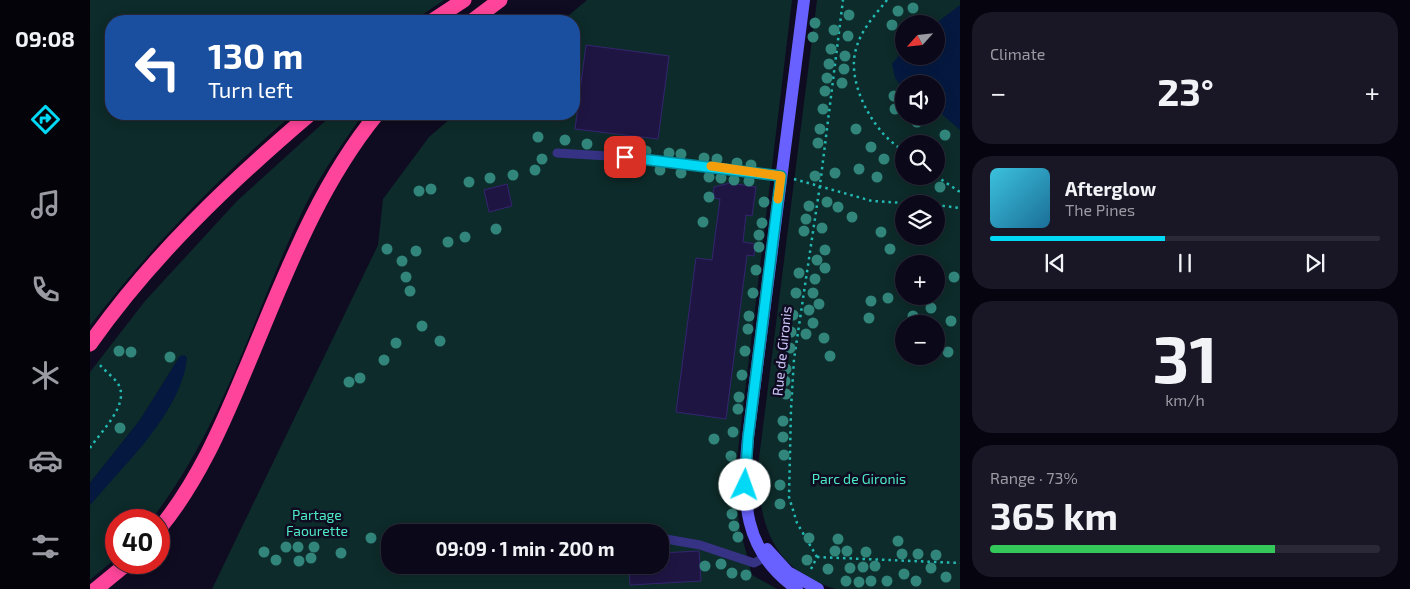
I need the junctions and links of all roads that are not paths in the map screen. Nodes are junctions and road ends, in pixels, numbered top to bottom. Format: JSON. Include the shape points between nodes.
{"nodes":[{"id":1,"x":464,"y":0,"type":"edge"},
{"id":2,"x":500,"y":0,"type":"edge"},
{"id":3,"x":804,"y":0,"type":"edge"},
{"id":4,"x":441,"y":15,"type":"edge"},
{"id":5,"x":480,"y":15,"type":"edge"},
{"id":6,"x":303,"y":120,"type":"edge"},
{"id":7,"x":373,"y":120,"type":"edge"},
{"id":8,"x":556,"y":153,"type":"dead end"},
{"id":9,"x":781,"y":176,"type":"junction"},
{"id":10,"x":90,"y":344,"type":"edge"},
{"id":11,"x":747,"y":508,"type":"junction"},
{"id":12,"x":170,"y":514,"type":"edge"},
{"id":13,"x":669,"y":540,"type":"edge"},
{"id":14,"x":764,"y":558,"type":"junction"},
{"id":15,"x":114,"y":574,"type":"edge"},
{"id":16,"x":96,"y":589,"type":"edge"},
{"id":17,"x":797,"y":589,"type":"edge"},
{"id":18,"x":818,"y":589,"type":"edge"}],
"edges":[{"from":1,"to":4,"type":"highway"},
{"from":2,"to":5,"type":"highway"},
{"from":3,"to":9,"type":"street","name":"Rue de Gironis"},
{"from":6,"to":10,"type":"highway","via":[[262,155],[174,242]]},
{"from":7,"to":12,"type":"highway","via":[[331,180],[222,426],[194,481]]},
{"from":8,"to":9,"type":"lane","via":[[642,158]]},
{"from":9,"to":11,"type":"street","name":"Rue de Gironis","via":[[745,466]]},
{"from":11,"to":14,"type":"street","name":"Rue de Gironis","via":[[750,532]]},
{"from":11,"to":18,"type":"street","name":"Rue de Gironis","via":[[759,535],[778,562],[788,572]]},
{"from":13,"to":14,"type":"lane","via":[[700,545],[754,563]]},
{"from":14,"to":17,"type":"street","name":"Rue de Gironis","via":[[773,570]]},
{"from":15,"to":16,"type":"highway"}]}
